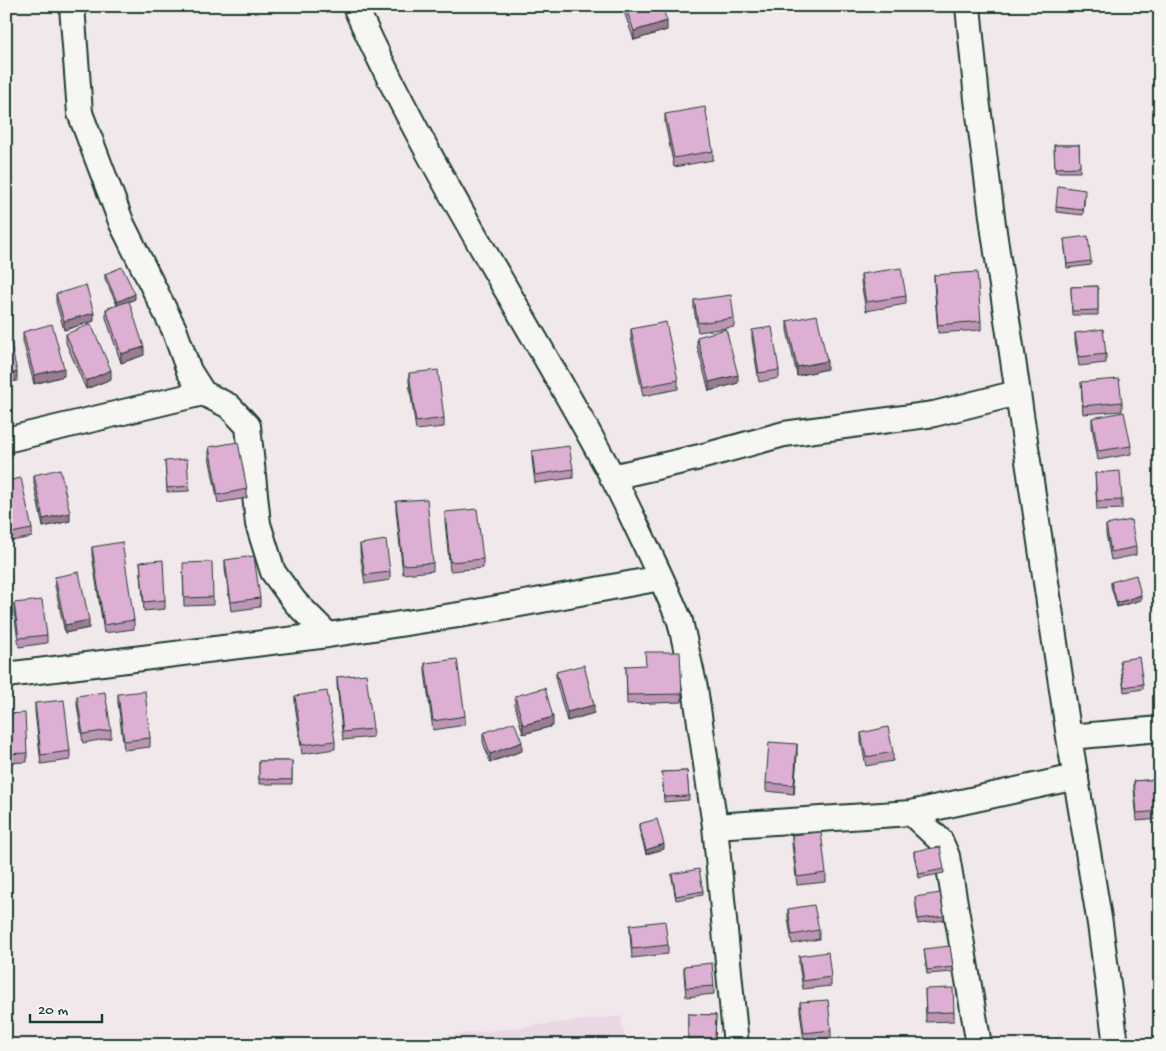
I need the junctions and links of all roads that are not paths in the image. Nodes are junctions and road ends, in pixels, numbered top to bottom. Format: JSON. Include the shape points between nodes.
{"nodes":[{"id":1,"x":72,"y":6,"type":"edge"},
{"id":2,"x":355,"y":6,"type":"edge"},
{"id":3,"x":971,"y":14,"type":"edge"},
{"id":4,"x":203,"y":393,"type":"junction"},
{"id":5,"x":1017,"y":394,"type":"junction"},
{"id":6,"x":6,"y":440,"type":"edge"},
{"id":7,"x":612,"y":477,"type":"junction"},
{"id":8,"x":661,"y":578,"type":"junction"},
{"id":9,"x":328,"y":635,"type":"junction"},
{"id":10,"x":6,"y":675,"type":"edge"},
{"id":11,"x":1160,"y":729,"type":"edge"},
{"id":12,"x":1069,"y":737,"type":"junction"},
{"id":13,"x":1076,"y":777,"type":"junction"},
{"id":14,"x":911,"y":813,"type":"junction"},
{"id":15,"x":715,"y":826,"type":"junction"},
{"id":16,"x":736,"y":1045,"type":"edge"},
{"id":17,"x":979,"y":1045,"type":"edge"},
{"id":18,"x":1116,"y":1045,"type":"edge"}],
"edges":[{"from":1,"to":4,"type":"street","via":[[80,113],[122,224]]},
{"from":2,"to":7,"type":"street","via":[[438,169]]},
{"from":3,"to":5,"type":"street","via":[[977,99]]},
{"from":4,"to":6,"type":"street"},
{"from":4,"to":9,"type":"street","via":[[229,406],[248,426],[258,524],[273,572],[295,602]]},
{"from":5,"to":7,"type":"street","via":[[934,414],[784,434]]},
{"from":5,"to":12,"type":"street"},
{"from":7,"to":8,"type":"street"},
{"from":8,"to":9,"type":"street"},
{"from":8,"to":15,"type":"street","via":[[680,621],[695,688]]},
{"from":9,"to":10,"type":"street"},
{"from":11,"to":12,"type":"street"},
{"from":12,"to":13,"type":"street"},
{"from":13,"to":14,"type":"street"},
{"from":13,"to":18,"type":"street"},
{"from":14,"to":15,"type":"street"},
{"from":14,"to":17,"type":"street","via":[[940,840],[947,856]]},
{"from":15,"to":16,"type":"street"}]}
